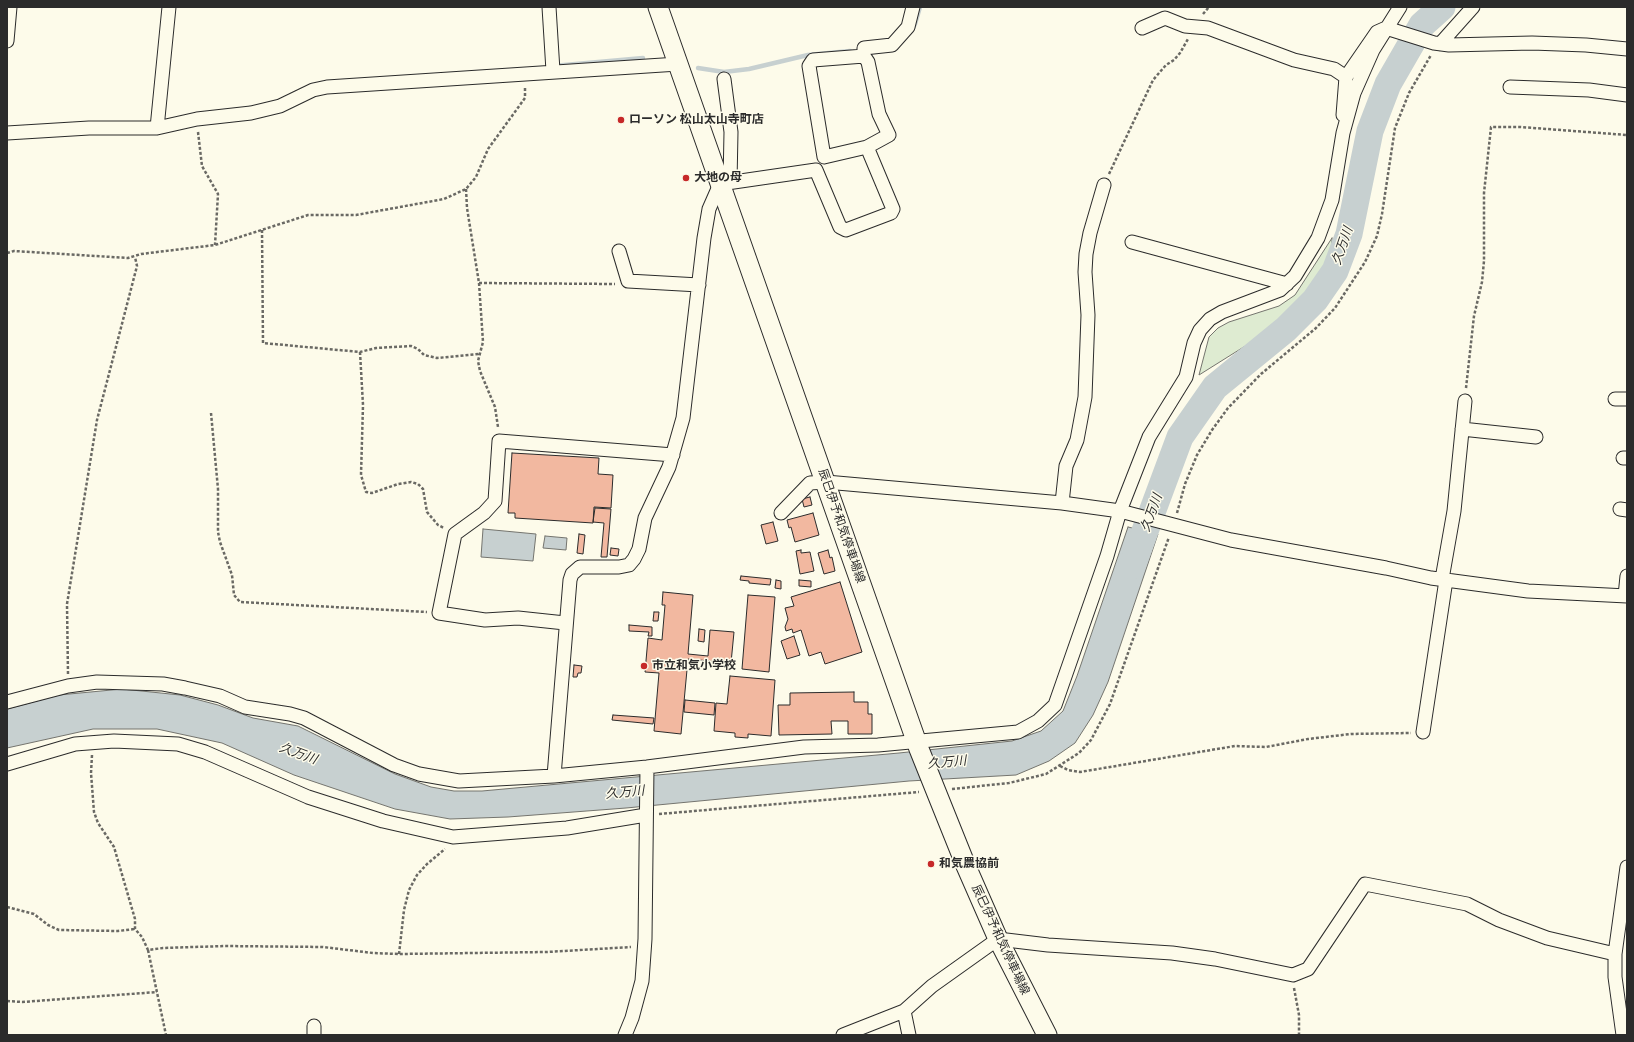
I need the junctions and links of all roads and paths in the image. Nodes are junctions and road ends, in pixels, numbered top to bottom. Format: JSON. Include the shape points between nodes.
{"nodes":[{"id":1,"x":10,"y":7,"type":"edge"},
{"id":2,"x":169,"y":7,"type":"edge"},
{"id":3,"x":549,"y":7,"type":"edge"},
{"id":4,"x":658,"y":7,"type":"edge"},
{"id":5,"x":913,"y":7,"type":"edge"},
{"id":6,"x":1209,"y":7,"type":"edge"},
{"id":7,"x":1400,"y":7,"type":"edge"},
{"id":8,"x":1473,"y":7,"type":"edge"},
{"id":9,"x":1194,"y":27,"type":"junction"},
{"id":10,"x":1142,"y":28,"type":"dead end"},
{"id":11,"x":1389,"y":29,"type":"junction"},
{"id":12,"x":7,"y":41,"type":"edge"},
{"id":13,"x":1437,"y":44,"type":"junction"},
{"id":14,"x":1627,"y":49,"type":"edge"},
{"id":15,"x":864,"y":56,"type":"junction"},
{"id":16,"x":678,"y":64,"type":"junction"},
{"id":17,"x":553,"y":71,"type":"junction"},
{"id":18,"x":526,"y":73,"type":"junction"},
{"id":19,"x":1346,"y":76,"type":"junction"},
{"id":20,"x":724,"y":79,"type":"dead end"},
{"id":21,"x":1510,"y":87,"type":"dead end"},
{"id":22,"x":1627,"y":94,"type":"edge"},
{"id":23,"x":197,"y":119,"type":"junction"},
{"id":24,"x":157,"y":128,"type":"junction"},
{"id":25,"x":7,"y":133,"type":"edge"},
{"id":26,"x":1343,"y":133,"type":"junction"},
{"id":27,"x":1627,"y":136,"type":"edge"},
{"id":28,"x":867,"y":147,"type":"junction"},
{"id":29,"x":824,"y":158,"type":"junction"},
{"id":30,"x":816,"y":170,"type":"junction"},
{"id":31,"x":725,"y":184,"type":"junction"},
{"id":32,"x":1104,"y":185,"type":"joint"},
{"id":33,"x":466,"y":190,"type":"junction"},
{"id":34,"x":262,"y":230,"type":"junction"},
{"id":35,"x":1132,"y":242,"type":"dead end"},
{"id":36,"x":214,"y":245,"type":"junction"},
{"id":37,"x":619,"y":251,"type":"dead end"},
{"id":38,"x":7,"y":253,"type":"edge"},
{"id":39,"x":135,"y":257,"type":"junction"},
{"id":40,"x":628,"y":281,"type":"junction"},
{"id":41,"x":479,"y":283,"type":"junction"},
{"id":42,"x":1287,"y":284,"type":"junction"},
{"id":43,"x":699,"y":285,"type":"junction"},
{"id":44,"x":360,"y":352,"type":"junction"},
{"id":45,"x":479,"y":354,"type":"junction"},
{"id":46,"x":1465,"y":401,"type":"joint"},
{"id":47,"x":211,"y":413,"type":"dead end"},
{"id":48,"x":1462,"y":430,"type":"junction"},
{"id":49,"x":1536,"y":437,"type":"dead end"},
{"id":50,"x":499,"y":441,"type":"junction"},
{"id":51,"x":674,"y":455,"type":"junction"},
{"id":52,"x":826,"y":482,"type":"junction"},
{"id":53,"x":1062,"y":503,"type":"junction"},
{"id":54,"x":1125,"y":512,"type":"junction"},
{"id":55,"x":781,"y":514,"type":"dead end"},
{"id":56,"x":455,"y":534,"type":"junction"},
{"id":57,"x":1627,"y":576,"type":"edge"},
{"id":58,"x":1444,"y":580,"type":"junction"},
{"id":59,"x":1626,"y":596,"type":"edge"},
{"id":60,"x":439,"y":613,"type":"junction"},
{"id":61,"x":566,"y":623,"type":"junction"},
{"id":62,"x":68,"y":686,"type":"junction"},
{"id":63,"x":7,"y":702,"type":"edge"},
{"id":64,"x":1423,"y":732,"type":"joint"},
{"id":65,"x":93,"y":743,"type":"junction"},
{"id":66,"x":918,"y":746,"type":"junction"},
{"id":67,"x":7,"y":764,"type":"edge"},
{"id":68,"x":1060,"y":766,"type":"dead end"},
{"id":69,"x":647,"y":770,"type":"junction"},
{"id":70,"x":554,"y":776,"type":"junction"},
{"id":71,"x":646,"y":814,"type":"junction"},
{"id":72,"x":453,"y":837,"type":"junction"},
{"id":73,"x":1627,"y":867,"type":"edge"},
{"id":74,"x":7,"y":907,"type":"edge"},
{"id":75,"x":135,"y":929,"type":"junction"},
{"id":76,"x":998,"y":939,"type":"junction"},
{"id":77,"x":645,"y":947,"type":"junction"},
{"id":78,"x":148,"y":950,"type":"junction"},
{"id":79,"x":399,"y":954,"type":"junction"},
{"id":80,"x":1615,"y":954,"type":"junction"},
{"id":81,"x":1293,"y":975,"type":"junction"},
{"id":82,"x":157,"y":992,"type":"junction"},
{"id":83,"x":7,"y":1001,"type":"edge"},
{"id":84,"x":904,"y":1011,"type":"junction"},
{"id":85,"x":166,"y":1035,"type":"edge"},
{"id":86,"x":625,"y":1035,"type":"edge"},
{"id":87,"x":842,"y":1035,"type":"edge"},
{"id":88,"x":909,"y":1035,"type":"edge"},
{"id":89,"x":1047,"y":1035,"type":"edge"},
{"id":90,"x":1299,"y":1035,"type":"edge"},
{"id":91,"x":1623,"y":1035,"type":"edge"}],
"edges":[{"from":1,"to":12,"type":"street"},
{"from":2,"to":24,"type":"street"},
{"from":3,"to":17,"type":"street"},
{"from":4,"to":16,"type":"main road","name":"辰巳伊予和気停車場線"},
{"from":5,"to":15,"type":"street","via":[[908,27],[892,45],[864,48]]},
{"from":6,"to":9,"type":"path"},
{"from":7,"to":11,"type":"street"},
{"from":8,"to":13,"type":"street"},
{"from":9,"to":10,"type":"street","via":[[1166,18]]},
{"from":9,"to":19,"type":"street","via":[[1208,28],[1294,60],[1334,69]]},
{"from":9,"to":32,"type":"path","via":[[1180,53],[1153,80]]},
{"from":11,"to":13,"type":"street"},
{"from":11,"to":19,"type":"street","via":[[1377,32]]},
{"from":11,"to":26,"type":"street","via":[[1373,50],[1357,86]]},
{"from":13,"to":14,"type":"street","via":[[1461,46],[1540,43]]},
{"from":15,"to":28,"type":"street","via":[[868,62],[878,114],[889,135]]},
{"from":15,"to":29,"type":"street","via":[[813,60],[808,66]]},
{"from":16,"to":17,"type":"street"},
{"from":16,"to":31,"type":"main road","name":"辰巳伊予和気停車場線"},
{"from":17,"to":18,"type":"street"},
{"from":18,"to":23,"type":"street","via":[[327,87],[312,90],[280,106],[251,113]]},
{"from":18,"to":33,"type":"path","via":[[525,98],[488,149],[476,177]]},
{"from":19,"to":26,"type":"street"},
{"from":20,"to":31,"type":"street","via":[[731,132]]},
{"from":21,"to":22,"type":"street"},
{"from":23,"to":24,"type":"street"},
{"from":23,"to":36,"type":"path","via":[[202,166],[218,194]]},
{"from":24,"to":25,"type":"street","via":[[89,128]]},
{"from":26,"to":42,"type":"street","via":[[1336,181],[1326,218],[1314,244],[1295,276]]},
{"from":27,"to":46,"type":"path","via":[[1491,127],[1484,193],[1484,261],[1474,316]]},
{"from":28,"to":29,"type":"street"},
{"from":28,"to":30,"type":"street","via":[[893,209],[891,213],[846,230],[840,227]]},
{"from":29,"to":30,"type":"street"},
{"from":30,"to":31,"type":"street"},
{"from":31,"to":43,"type":"street","via":[[709,209]]},
{"from":31,"to":52,"type":"main road","name":"辰巳伊予和気停車場線"},
{"from":32,"to":53,"type":"street","via":[[1086,254],[1088,315],[1085,397],[1077,440],[1066,466]]},
{"from":33,"to":34,"type":"path","via":[[444,199],[356,215],[308,215]]},
{"from":33,"to":41,"type":"path"},
{"from":34,"to":36,"type":"path"},
{"from":34,"to":44,"type":"path","via":[[263,343]]},
{"from":35,"to":42,"type":"street"},
{"from":36,"to":39,"type":"path"},
{"from":37,"to":40,"type":"street"},
{"from":38,"to":39,"type":"path","via":[[14,251]]},
{"from":39,"to":62,"type":"path","via":[[137,266],[98,420],[67,604]]},
{"from":40,"to":41,"type":"path","via":[[623,284]]},
{"from":40,"to":43,"type":"street"},
{"from":41,"to":45,"type":"path","via":[[483,342]]},
{"from":42,"to":54,"type":"street","via":[[1272,294],[1222,312],[1210,319],[1200,330],[1186,377],[1149,437]]},
{"from":43,"to":51,"type":"street","via":[[683,418]]},
{"from":44,"to":45,"type":"path","via":[[412,346],[424,355],[437,358]]},
{"from":44,"to":56,"type":"path","via":[[363,404],[361,475],[366,492],[372,493],[398,484],[418,484],[423,489],[427,512],[438,525]]},
{"from":45,"to":50,"type":"path","via":[[480,371],[495,407]]},
{"from":46,"to":48,"type":"street"},
{"from":47,"to":60,"type":"path","via":[[218,489],[218,532],[232,575],[234,596],[240,602]]},
{"from":48,"to":49,"type":"street"},
{"from":48,"to":58,"type":"street"},
{"from":50,"to":51,"type":"street"},
{"from":50,"to":56,"type":"street","via":[[496,501]]},
{"from":51,"to":61,"type":"street","via":[[645,518],[639,549],[634,559],[629,565],[620,567],[584,566],[575,570],[570,580]]},
{"from":52,"to":53,"type":"street"},
{"from":52,"to":55,"type":"street","via":[[810,483]]},
{"from":52,"to":66,"type":"main road","name":"辰巳伊予和気停車場線"},
{"from":53,"to":54,"type":"street"},
{"from":54,"to":58,"type":"street","via":[[1231,540]]},
{"from":54,"to":66,"type":"street","via":[[1055,705],[1038,721],[1018,732]]},
{"from":56,"to":60,"type":"street"},
{"from":57,"to":59,"type":"street"},
{"from":58,"to":59,"type":"street","via":[[1528,591]]},
{"from":58,"to":64,"type":"street"},
{"from":60,"to":61,"type":"street","via":[[485,620],[518,618]]},
{"from":61,"to":70,"type":"street"},
{"from":62,"to":63,"type":"street"},
{"from":62,"to":70,"type":"street","via":[[97,682],[163,684],[220,696],[252,708],[304,718],[394,765],[440,779],[478,781]]},
{"from":64,"to":68,"type":"path","via":[[1351,734],[1266,747],[1236,746],[1080,772]]},
{"from":65,"to":67,"type":"street","via":[[75,744]]},
{"from":65,"to":72,"type":"street","via":[[178,744],[205,752],[316,799],[383,821]]},
{"from":65,"to":75,"type":"path","via":[[91,773],[94,812],[118,856],[135,919]]},
{"from":66,"to":69,"type":"street","via":[[804,747]]},
{"from":66,"to":76,"type":"main road","name":"辰巳伊予和気停車場線"},
{"from":69,"to":70,"type":"street"},
{"from":69,"to":71,"type":"street"},
{"from":71,"to":72,"type":"street","via":[[567,828]]},
{"from":71,"to":77,"type":"street"},
{"from":72,"to":79,"type":"path","via":[[417,875],[409,890]]},
{"from":73,"to":80,"type":"street"},
{"from":74,"to":75,"type":"path","via":[[34,914],[59,930]]},
{"from":75,"to":78,"type":"path"},
{"from":76,"to":81,"type":"street","via":[[1048,946],[1172,953]]},
{"from":76,"to":84,"type":"street","via":[[932,986]]},
{"from":76,"to":89,"type":"main road","name":"辰巳伊予和気停車場線"},
{"from":77,"to":79,"type":"path","via":[[547,952]]},
{"from":77,"to":86,"type":"street","via":[[642,981]]},
{"from":78,"to":79,"type":"path","via":[[226,946],[323,948]]},
{"from":78,"to":82,"type":"path"},
{"from":80,"to":81,"type":"street","via":[[1547,938],[1499,920],[1467,904],[1365,884],[1308,969]]},
{"from":80,"to":91,"type":"street","via":[[1615,977]]},
{"from":81,"to":90,"type":"path"},
{"from":82,"to":83,"type":"path"},
{"from":82,"to":85,"type":"path"},
{"from":84,"to":87,"type":"street"},
{"from":84,"to":88,"type":"street"}]}
